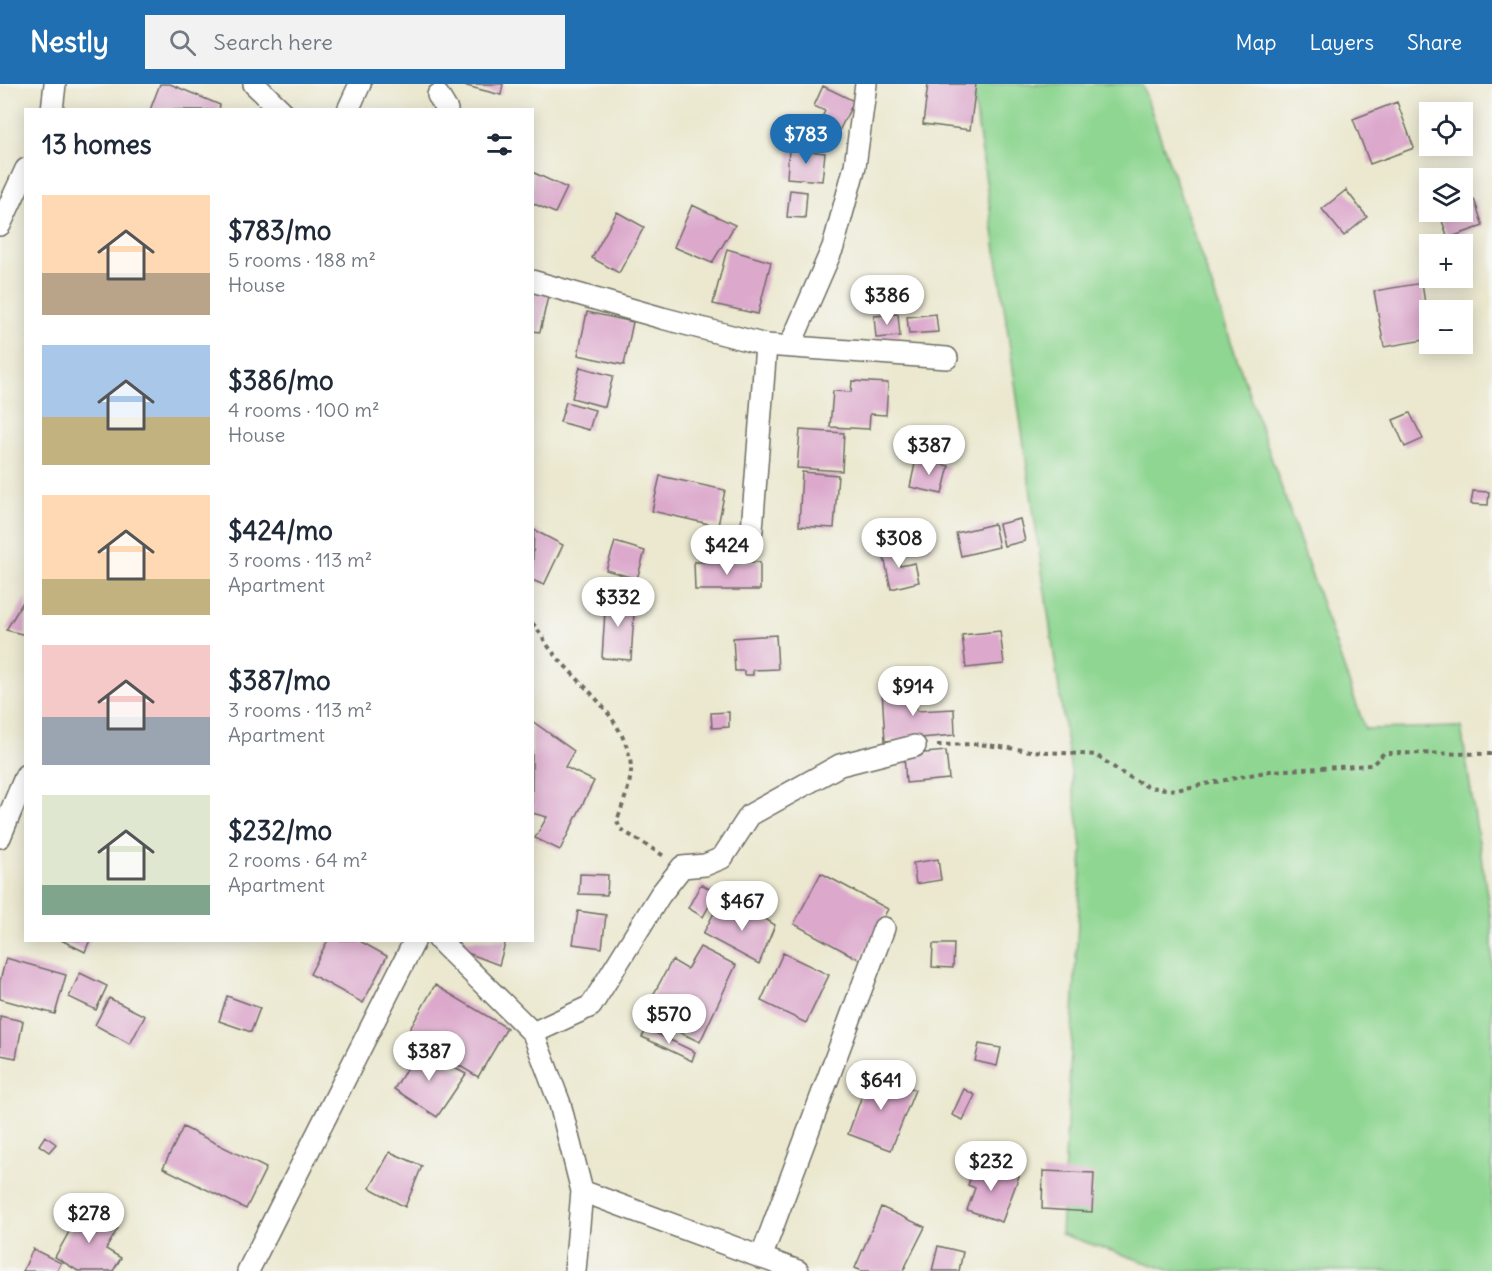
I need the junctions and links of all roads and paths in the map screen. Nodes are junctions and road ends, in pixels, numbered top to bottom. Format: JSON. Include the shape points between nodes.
{"nodes":[{"id":1,"x":55,"y":84,"type":"edge"},
{"id":2,"x":254,"y":84,"type":"edge"},
{"id":3,"x":360,"y":84,"type":"edge"},
{"id":4,"x":866,"y":84,"type":"edge"},
{"id":5,"x":52,"y":108,"type":"edge"},
{"id":6,"x":279,"y":108,"type":"edge"},
{"id":7,"x":349,"y":108,"type":"edge"},
{"id":8,"x":24,"y":174,"type":"edge"},
{"id":9,"x":0,"y":225,"type":"edge"},
{"id":10,"x":534,"y":282,"type":"edge"},
{"id":11,"x":766,"y":345,"type":"junction"},
{"id":12,"x":790,"y":346,"type":"junction"},
{"id":13,"x":947,"y":358,"type":"dead end"},
{"id":14,"x":752,"y":530,"type":"dead end"},
{"id":15,"x":534,"y":626,"type":"edge"},
{"id":16,"x":915,"y":746,"type":"joint"},
{"id":17,"x":1492,"y":754,"type":"edge"},
{"id":18,"x":24,"y":780,"type":"edge"},
{"id":19,"x":0,"y":837,"type":"edge"},
{"id":20,"x":682,"y":867,"type":"junction"},
{"id":21,"x":884,"y":928,"type":"dead end"},
{"id":22,"x":414,"y":942,"type":"edge"},
{"id":23,"x":441,"y":942,"type":"edge"},
{"id":24,"x":533,"y":1033,"type":"junction"},
{"id":25,"x":582,"y":1191,"type":"junction"},
{"id":26,"x":761,"y":1258,"type":"junction"},
{"id":27,"x":248,"y":1271,"type":"edge"},
{"id":28,"x":575,"y":1271,"type":"edge"},
{"id":29,"x":798,"y":1271,"type":"edge"}],
"edges":[{"from":1,"to":5,"type":"street"},
{"from":2,"to":6,"type":"street"},
{"from":3,"to":7,"type":"street"},
{"from":4,"to":12,"type":"street","via":[[855,166],[833,248]]},
{"from":8,"to":9,"type":"street"},
{"from":10,"to":11,"type":"street"},
{"from":11,"to":12,"type":"street"},
{"from":11,"to":14,"type":"street"},
{"from":12,"to":13,"type":"street"},
{"from":15,"to":20,"type":"path","via":[[599,702],[625,745],[631,768],[617,821],[620,829]]},
{"from":16,"to":17,"type":"path","via":[[979,744],[1096,755],[1148,788],[1176,790],[1270,771],[1372,765],[1384,753]]},
{"from":16,"to":20,"type":"street","via":[[840,765],[750,815],[722,858]]},
{"from":18,"to":19,"type":"street"},
{"from":20,"to":24,"type":"street","via":[[660,894],[591,1006]]},
{"from":21,"to":26,"type":"street"},
{"from":22,"to":27,"type":"street"},
{"from":23,"to":24,"type":"street"},
{"from":24,"to":25,"type":"street","via":[[560,1104]]},
{"from":25,"to":26,"type":"street"},
{"from":25,"to":28,"type":"street"},
{"from":26,"to":29,"type":"street"}]}
